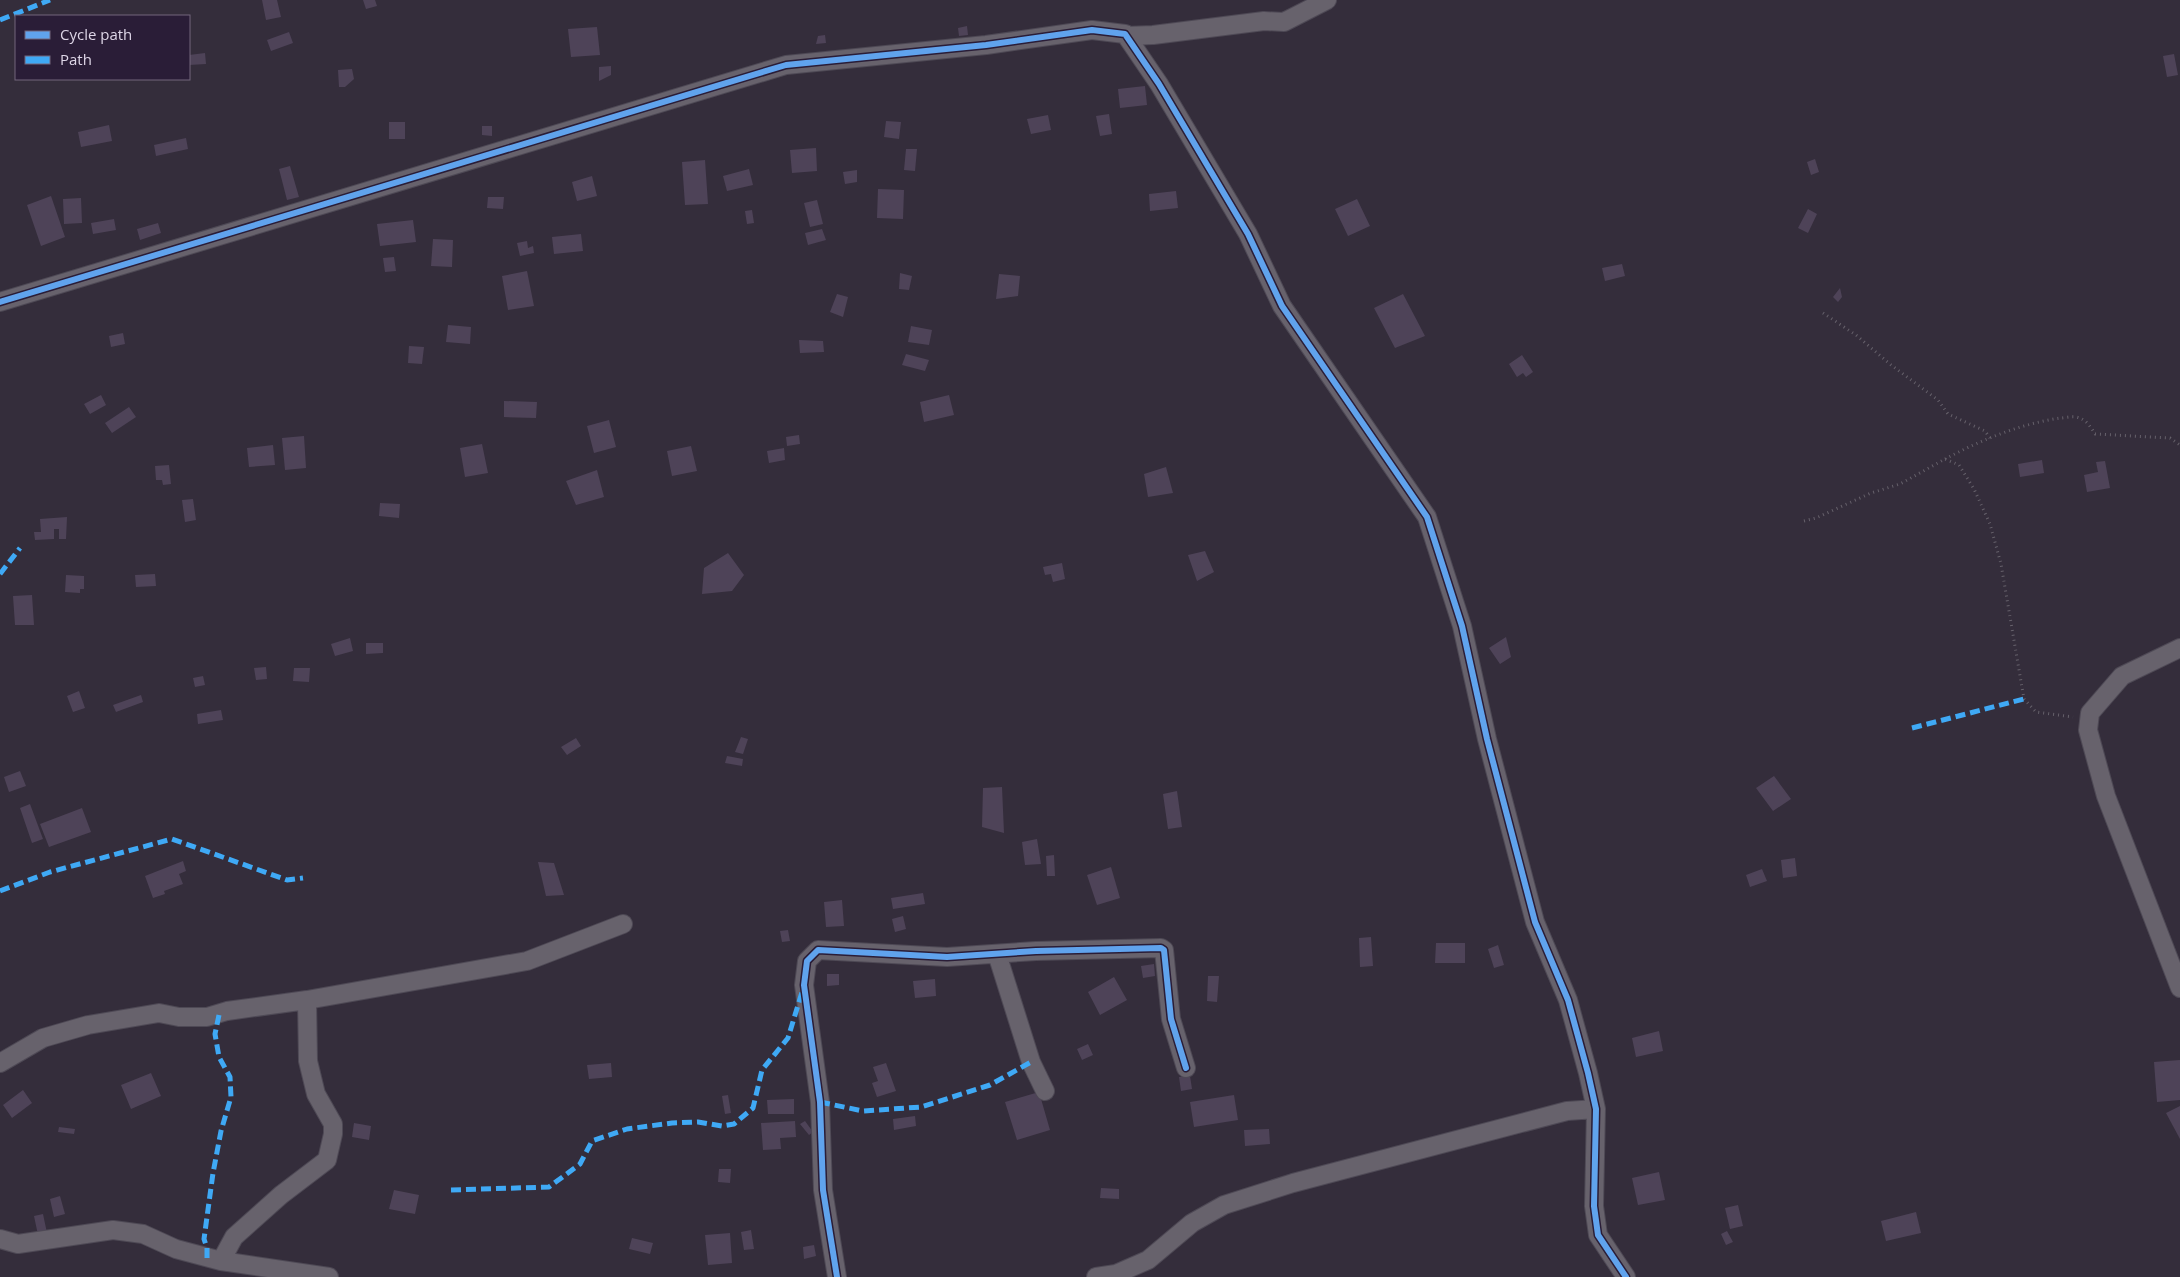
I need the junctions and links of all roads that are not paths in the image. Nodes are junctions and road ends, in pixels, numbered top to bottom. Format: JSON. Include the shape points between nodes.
{"nodes":[{"id":1,"x":1328,"y":0,"type":"edge"},
{"id":2,"x":1126,"y":36,"type":"junction"},
{"id":3,"x":0,"y":302,"type":"edge"},
{"id":4,"x":2180,"y":648,"type":"edge"},
{"id":5,"x":623,"y":924,"type":"dead end"},
{"id":6,"x":997,"y":954,"type":"junction"},
{"id":7,"x":2180,"y":988,"type":"edge"},
{"id":8,"x":307,"y":1000,"type":"junction"},
{"id":9,"x":0,"y":1063,"type":"edge"},
{"id":10,"x":1186,"y":1068,"type":"dead end"},
{"id":11,"x":1045,"y":1091,"type":"dead end"},
{"id":12,"x":1596,"y":1109,"type":"junction"},
{"id":13,"x":0,"y":1239,"type":"edge"},
{"id":14,"x":221,"y":1261,"type":"junction"},
{"id":15,"x":329,"y":1277,"type":"edge"},
{"id":16,"x":837,"y":1277,"type":"edge"},
{"id":17,"x":1096,"y":1277,"type":"edge"},
{"id":18,"x":1626,"y":1277,"type":"edge"}],
"edges":[{"from":1,"to":2,"type":"street","via":[[1284,22],[1264,21]]},
{"from":2,"to":3,"type":"street","via":[[1092,30],[986,45],[786,65]]},
{"from":2,"to":12,"type":"street","via":[[1159,84],[1248,234],[1282,306],[1427,517],[1462,626],[1486,739],[1535,922],[1568,1000]]},
{"from":4,"to":7,"type":"street","via":[[2122,676],[2090,713],[2088,730],[2106,796]]},
{"from":5,"to":8,"type":"street","via":[[527,961]]},
{"from":6,"to":10,"type":"street","via":[[1162,948],[1171,1019]]},
{"from":6,"to":11,"type":"street","via":[[1031,1062]]},
{"from":6,"to":16,"type":"street","via":[[947,958],[818,950],[808,961],[804,985],[820,1102],[823,1190]]},
{"from":8,"to":9,"type":"street","via":[[227,1011],[207,1018],[159,1013],[97,1023],[43,1038]]},
{"from":8,"to":14,"type":"street","via":[[308,1061],[316,1094],[333,1124],[327,1160],[234,1237]]},
{"from":12,"to":17,"type":"street","via":[[1558,1114],[1293,1183],[1224,1205],[1192,1223],[1148,1260],[1116,1274]]},
{"from":12,"to":18,"type":"street","via":[[1594,1206],[1598,1235]]},
{"from":13,"to":14,"type":"street","via":[[18,1244],[113,1230],[143,1234],[176,1250]]},
{"from":14,"to":15,"type":"street"}]}
